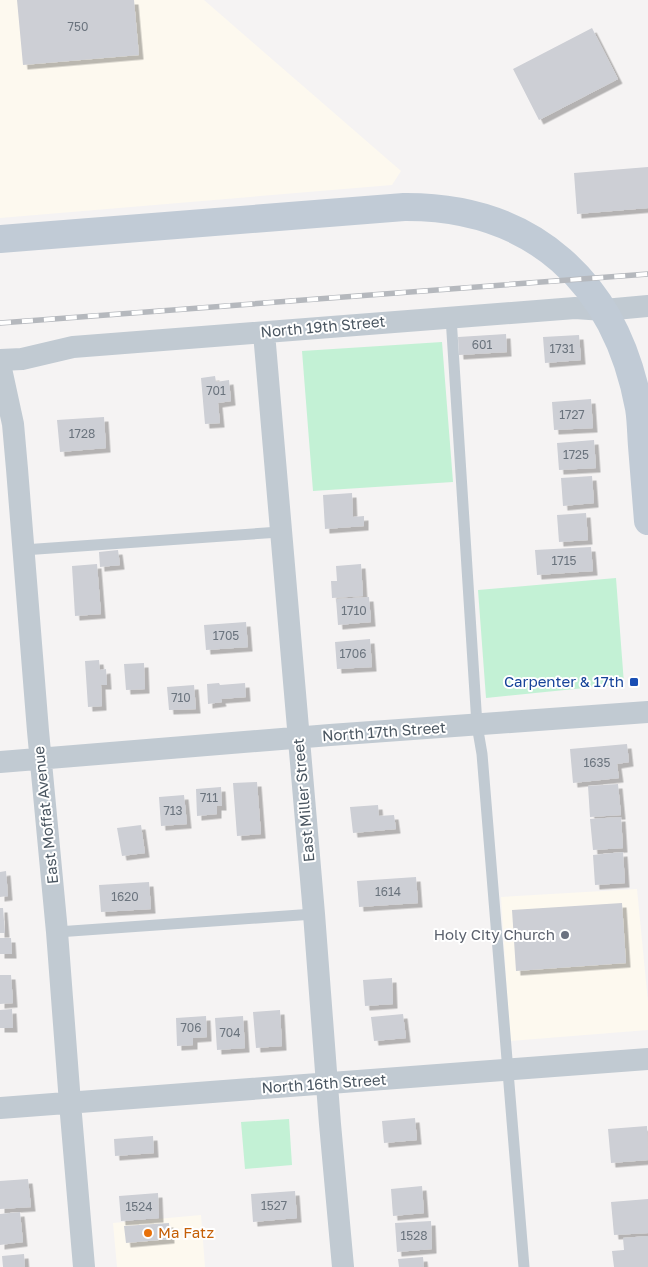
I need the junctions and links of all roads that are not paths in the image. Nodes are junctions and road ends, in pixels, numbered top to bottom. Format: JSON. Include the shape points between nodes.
{"nodes":[{"id":1,"x":0,"y":239,"type":"edge"},
{"id":2,"x":648,"y":306,"type":"edge"},
{"id":3,"x":604,"y":310,"type":"junction"},
{"id":4,"x":452,"y":317,"type":"junction"},
{"id":5,"x":264,"y":333,"type":"junction"},
{"id":6,"x":0,"y":360,"type":"edge"},
{"id":7,"x":0,"y":364,"type":"edge"},
{"id":8,"x":648,"y":521,"type":"edge"},
{"id":9,"x":280,"y":532,"type":"junction"},
{"id":10,"x":23,"y":550,"type":"junction"},
{"id":11,"x":648,"y":712,"type":"edge"},
{"id":12,"x":477,"y":725,"type":"junction"},
{"id":13,"x":299,"y":738,"type":"junction"},
{"id":14,"x":41,"y":758,"type":"junction"},
{"id":15,"x":0,"y":762,"type":"edge"},
{"id":16,"x":314,"y":914,"type":"junction"},
{"id":17,"x":58,"y":932,"type":"junction"},
{"id":18,"x":648,"y":1058,"type":"edge"},
{"id":19,"x":507,"y":1069,"type":"junction"},
{"id":20,"x":326,"y":1084,"type":"junction"},
{"id":21,"x":70,"y":1103,"type":"junction"},
{"id":22,"x":0,"y":1108,"type":"edge"},
{"id":23,"x":84,"y":1267,"type":"edge"},
{"id":24,"x":343,"y":1267,"type":"edge"},
{"id":25,"x":524,"y":1267,"type":"edge"}],
"edges":[{"from":1,"to":3,"type":"street","via":[[376,209],[450,209],[480,216],[542,245],[564,261]]},
{"from":2,"to":3,"type":"street","name":"North 19th Street"},
{"from":3,"to":4,"type":"street","name":"North 19th Street","via":[[575,308]]},
{"from":3,"to":8,"type":"street","via":[[626,358],[639,409]]},
{"from":4,"to":5,"type":"street","name":"North 19th Street"},
{"from":4,"to":12,"type":"lane"},
{"from":5,"to":6,"type":"street","name":"North 19th Street","via":[[73,347],[22,359]]},
{"from":5,"to":9,"type":"street","name":"East Miller Street"},
{"from":7,"to":10,"type":"street","name":"East Moffat Avenue","via":[[13,424]]},
{"from":9,"to":10,"type":"lane"},
{"from":9,"to":13,"type":"street","name":"East Miller Street"},
{"from":10,"to":14,"type":"street","name":"East Moffat Avenue"},
{"from":11,"to":12,"type":"street","name":"North 17th Street"},
{"from":12,"to":13,"type":"street","name":"North 17th Street"},
{"from":12,"to":19,"type":"lane"},
{"from":13,"to":14,"type":"street","name":"North 17th Street"},
{"from":13,"to":16,"type":"street","name":"East Miller Street"},
{"from":14,"to":15,"type":"street","name":"North 17th Street"},
{"from":14,"to":17,"type":"street","name":"East Moffat Avenue"},
{"from":16,"to":17,"type":"lane"},
{"from":16,"to":20,"type":"street","name":"East Miller Street"},
{"from":17,"to":21,"type":"street","name":"East Moffat Avenue"},
{"from":18,"to":19,"type":"street","name":"North 16th Street"},
{"from":19,"to":20,"type":"street","name":"North 16th Street"},
{"from":19,"to":25,"type":"lane"},
{"from":20,"to":21,"type":"street","name":"North 16th Street"},
{"from":20,"to":24,"type":"street","name":"East Miller Street"},
{"from":21,"to":22,"type":"street","name":"North 16th Street"},
{"from":21,"to":23,"type":"street","name":"East Moffat Avenue"}]}
